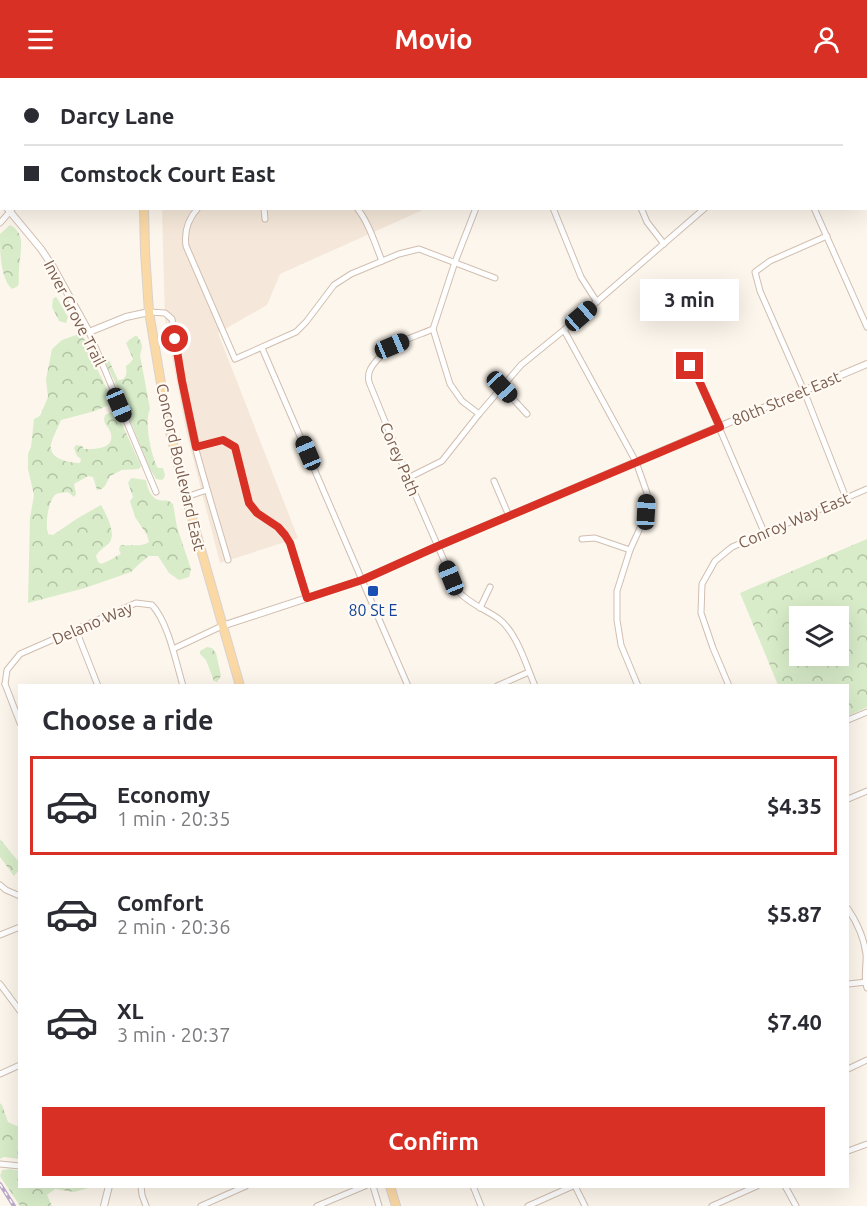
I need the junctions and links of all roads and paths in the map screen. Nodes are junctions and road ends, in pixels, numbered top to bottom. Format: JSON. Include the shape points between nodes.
{"nodes":[{"id":1,"x":9,"y":210,"type":"edge"},
{"id":2,"x":11,"y":210,"type":"edge"},
{"id":3,"x":144,"y":210,"type":"edge"},
{"id":4,"x":197,"y":210,"type":"edge"},
{"id":5,"x":264,"y":210,"type":"edge"},
{"id":6,"x":359,"y":210,"type":"edge"},
{"id":7,"x":475,"y":210,"type":"edge"},
{"id":8,"x":554,"y":210,"type":"edge"},
{"id":9,"x":642,"y":210,"type":"edge"},
{"id":10,"x":703,"y":210,"type":"edge"},
{"id":11,"x":814,"y":210,"type":"edge"},
{"id":12,"x":265,"y":219,"type":"dead end"},
{"id":13,"x":0,"y":223,"type":"edge"},
{"id":14,"x":827,"y":236,"type":"junction"},
{"id":15,"x":664,"y":244,"type":"junction"},
{"id":16,"x":382,"y":261,"type":"junction"},
{"id":17,"x":455,"y":262,"type":"junction"},
{"id":18,"x":495,"y":278,"type":"dead end"},
{"id":19,"x":597,"y":302,"type":"junction"},
{"id":20,"x":149,"y":312,"type":"junction"},
{"id":21,"x":867,"y":327,"type":"edge"},
{"id":22,"x":433,"y":329,"type":"junction"},
{"id":23,"x":564,"y":330,"type":"junction"},
{"id":24,"x":89,"y":332,"type":"junction"},
{"id":25,"x":262,"y":348,"type":"junction"},
{"id":26,"x":683,"y":356,"type":"dead end"},
{"id":27,"x":867,"y":364,"type":"edge"},
{"id":28,"x":502,"y":387,"type":"junction"},
{"id":29,"x":804,"y":391,"type":"junction"},
{"id":30,"x":479,"y":414,"type":"junction"},
{"id":31,"x":527,"y":414,"type":"dead end"},
{"id":32,"x":720,"y":427,"type":"junction"},
{"id":33,"x":196,"y":447,"type":"junction"},
{"id":34,"x":636,"y":462,"type":"junction"},
{"id":35,"x":408,"y":478,"type":"junction"},
{"id":36,"x":494,"y":481,"type":"dead end"},
{"id":37,"x":867,"y":489,"type":"edge"},
{"id":38,"x":207,"y":490,"type":"junction"},
{"id":39,"x":156,"y":492,"type":"dead end"},
{"id":40,"x":186,"y":497,"type":"junction"},
{"id":41,"x":846,"y":498,"type":"junction"},
{"id":42,"x":509,"y":516,"type":"junction"},
{"id":43,"x":764,"y":532,"type":"junction"},
{"id":44,"x":582,"y":539,"type":"dead end"},
{"id":45,"x":438,"y":546,"type":"junction"},
{"id":46,"x":630,"y":550,"type":"junction"},
{"id":47,"x":228,"y":560,"type":"dead end"},
{"id":48,"x":362,"y":580,"type":"junction"},
{"id":49,"x":490,"y":587,"type":"dead end"},
{"id":50,"x":307,"y":598,"type":"junction"},
{"id":51,"x":480,"y":608,"type":"junction"},
{"id":52,"x":222,"y":626,"type":"junction"},
{"id":53,"x":76,"y":630,"type":"junction"},
{"id":54,"x":173,"y":649,"type":"junction"},
{"id":55,"x":529,"y":672,"type":"junction"},
{"id":56,"x":2,"y":684,"type":"edge"},
{"id":57,"x":97,"y":684,"type":"edge"},
{"id":58,"x":182,"y":684,"type":"edge"},
{"id":59,"x":239,"y":684,"type":"edge"},
{"id":60,"x":407,"y":684,"type":"edge"},
{"id":61,"x":502,"y":684,"type":"edge"},
{"id":62,"x":534,"y":684,"type":"edge"},
{"id":63,"x":637,"y":684,"type":"edge"},
{"id":64,"x":728,"y":684,"type":"edge"},
{"id":65,"x":867,"y":712,"type":"edge"},
{"id":66,"x":18,"y":719,"type":"edge"},
{"id":67,"x":849,"y":720,"type":"edge"},
{"id":68,"x":867,"y":791,"type":"edge"},
{"id":69,"x":849,"y":799,"type":"edge"},
{"id":70,"x":0,"y":885,"type":"edge"},
{"id":71,"x":18,"y":895,"type":"edge"},
{"id":72,"x":849,"y":911,"type":"edge"},
{"id":73,"x":18,"y":928,"type":"edge"},
{"id":74,"x":0,"y":934,"type":"edge"},
{"id":75,"x":0,"y":984,"type":"edge"},
{"id":76,"x":849,"y":984,"type":"edge"},
{"id":77,"x":866,"y":984,"type":"edge"},
{"id":78,"x":18,"y":1008,"type":"edge"},
{"id":79,"x":867,"y":1060,"type":"edge"},
{"id":80,"x":18,"y":1066,"type":"edge"},
{"id":81,"x":849,"y":1069,"type":"edge"},
{"id":82,"x":0,"y":1074,"type":"edge"},
{"id":83,"x":867,"y":1144,"type":"edge"},
{"id":84,"x":849,"y":1151,"type":"edge"},
{"id":85,"x":0,"y":1164,"type":"edge"},
{"id":86,"x":18,"y":1166,"type":"edge"},
{"id":87,"x":108,"y":1188,"type":"edge"},
{"id":88,"x":141,"y":1188,"type":"edge"},
{"id":89,"x":359,"y":1188,"type":"edge"},
{"id":90,"x":373,"y":1188,"type":"edge"},
{"id":91,"x":391,"y":1188,"type":"edge"},
{"id":92,"x":473,"y":1188,"type":"edge"},
{"id":93,"x":569,"y":1188,"type":"edge"},
{"id":94,"x":575,"y":1188,"type":"edge"},
{"id":95,"x":752,"y":1188,"type":"edge"},
{"id":96,"x":786,"y":1188,"type":"edge"},
{"id":97,"x":237,"y":1189,"type":"edge"},
{"id":98,"x":104,"y":1206,"type":"edge"},
{"id":99,"x":146,"y":1206,"type":"edge"},
{"id":100,"x":201,"y":1206,"type":"edge"},
{"id":101,"x":317,"y":1206,"type":"edge"},
{"id":102,"x":378,"y":1206,"type":"edge"},
{"id":103,"x":396,"y":1206,"type":"edge"},
{"id":104,"x":481,"y":1206,"type":"edge"},
{"id":105,"x":528,"y":1206,"type":"edge"},
{"id":106,"x":585,"y":1206,"type":"edge"},
{"id":107,"x":712,"y":1206,"type":"edge"},
{"id":108,"x":796,"y":1206,"type":"edge"}],
"edges":[{"from":1,"to":13,"type":"street"},
{"from":2,"to":24,"type":"street","name":"Inver Grove Trail","via":[[53,267]]},
{"from":3,"to":20,"type":"main road","name":"Concord Boulevard East"},
{"from":4,"to":25,"type":"street","via":[[188,223],[186,246],[235,359]]},
{"from":5,"to":12,"type":"street"},
{"from":6,"to":16,"type":"street"},
{"from":7,"to":17,"type":"street"},
{"from":8,"to":19,"type":"street","via":[[581,277]]},
{"from":9,"to":15,"type":"street"},
{"from":10,"to":15,"type":"street"},
{"from":11,"to":14,"type":"street"},
{"from":14,"to":21,"type":"street"},
{"from":14,"to":29,"type":"street","via":[[770,261],[755,272]]},
{"from":15,"to":19,"type":"street"},
{"from":16,"to":17,"type":"street","via":[[419,249]]},
{"from":16,"to":25,"type":"street","via":[[334,285],[296,332]]},
{"from":17,"to":18,"type":"street"},
{"from":17,"to":22,"type":"street"},
{"from":19,"to":23,"type":"street"},
{"from":20,"to":24,"type":"street"},
{"from":20,"to":33,"type":"street","via":[[165,313],[172,320]]},
{"from":20,"to":40,"type":"main road","name":"Concord Boulevard East","via":[[167,418]]},
{"from":22,"to":30,"type":"street","via":[[450,384],[462,401]]},
{"from":22,"to":35,"type":"street","name":"Corey Path","via":[[385,351],[368,376]]},
{"from":23,"to":28,"type":"street"},
{"from":23,"to":34,"type":"street"},
{"from":24,"to":39,"type":"street","name":"Inver Grove Trail"},
{"from":25,"to":48,"type":"street"},
{"from":26,"to":32,"type":"street","via":[[697,376]]},
{"from":27,"to":29,"type":"street","name":"80th Street East"},
{"from":28,"to":30,"type":"street"},
{"from":28,"to":31,"type":"street"},
{"from":29,"to":32,"type":"street","name":"80th Street East"},
{"from":29,"to":41,"type":"street"},
{"from":30,"to":35,"type":"street","via":[[442,461]]},
{"from":32,"to":34,"type":"street","name":"80th Street East"},
{"from":32,"to":43,"type":"street"},
{"from":33,"to":38,"type":"street"},
{"from":33,"to":50,"type":"street","via":[[223,440],[235,447],[249,503],[278,527],[290,543]]},
{"from":34,"to":42,"type":"street","name":"80th Street East"},
{"from":34,"to":46,"type":"street","via":[[647,493],[645,517]]},
{"from":35,"to":45,"type":"street","name":"Corey Path"},
{"from":36,"to":42,"type":"street"},
{"from":37,"to":41,"type":"street","name":"Conroy Way East"},
{"from":38,"to":40,"type":"street"},
{"from":38,"to":47,"type":"street"},
{"from":40,"to":52,"type":"main road","name":"Concord Boulevard East"},
{"from":41,"to":43,"type":"street","name":"Conroy Way East"},
{"from":42,"to":45,"type":"street","name":"80th Street East"},
{"from":43,"to":64,"type":"street","name":"Conroy Way East","via":[[732,547],[715,561],[702,584],[701,613]]},
{"from":44,"to":46,"type":"street","via":[[595,538]]},
{"from":45,"to":48,"type":"street","name":"80th Street East"},
{"from":45,"to":51,"type":"street","name":"Corey Path","via":[[457,590]]},
{"from":46,"to":63,"type":"street","via":[[617,591],[617,620],[621,645]]},
{"from":48,"to":50,"type":"street","name":"80th Street East"},
{"from":48,"to":60,"type":"street"},
{"from":49,"to":51,"type":"street"},
{"from":50,"to":52,"type":"street","name":"80th Street East"},
{"from":51,"to":55,"type":"street","name":"Corey Path","via":[[507,627]]},
{"from":52,"to":54,"type":"street","name":"80th Street East"},
{"from":52,"to":59,"type":"main road","name":"Concord Boulevard East"},
{"from":53,"to":54,"type":"street","name":"Delano Way","via":[[136,603],[152,605]]},
{"from":53,"to":56,"type":"street","name":"Delano Way","via":[[20,654]]},
{"from":53,"to":57,"type":"street"},
{"from":54,"to":58,"type":"street"},
{"from":55,"to":61,"type":"street"},
{"from":55,"to":62,"type":"street","name":"Corey Path"},
{"from":56,"to":66,"type":"street"},
{"from":65,"to":67,"type":"street"},
{"from":68,"to":69,"type":"street"},
{"from":70,"to":71,"type":"street"},
{"from":72,"to":77,"type":"street","via":[[862,937]]},
{"from":73,"to":74,"type":"street"},
{"from":75,"to":78,"type":"street"},
{"from":76,"to":77,"type":"street"},
{"from":79,"to":81,"type":"street"},
{"from":80,"to":82,"type":"street"},
{"from":83,"to":84,"type":"street"},
{"from":85,"to":86,"type":"street"},
{"from":87,"to":98,"type":"street"},
{"from":88,"to":99,"type":"street"},
{"from":89,"to":101,"type":"street"},
{"from":90,"to":102,"type":"street"},
{"from":91,"to":103,"type":"main road"},
{"from":92,"to":104,"type":"street"},
{"from":93,"to":105,"type":"street"},
{"from":94,"to":106,"type":"street"},
{"from":95,"to":107,"type":"street"},
{"from":96,"to":108,"type":"street"},
{"from":97,"to":100,"type":"street"}]}
